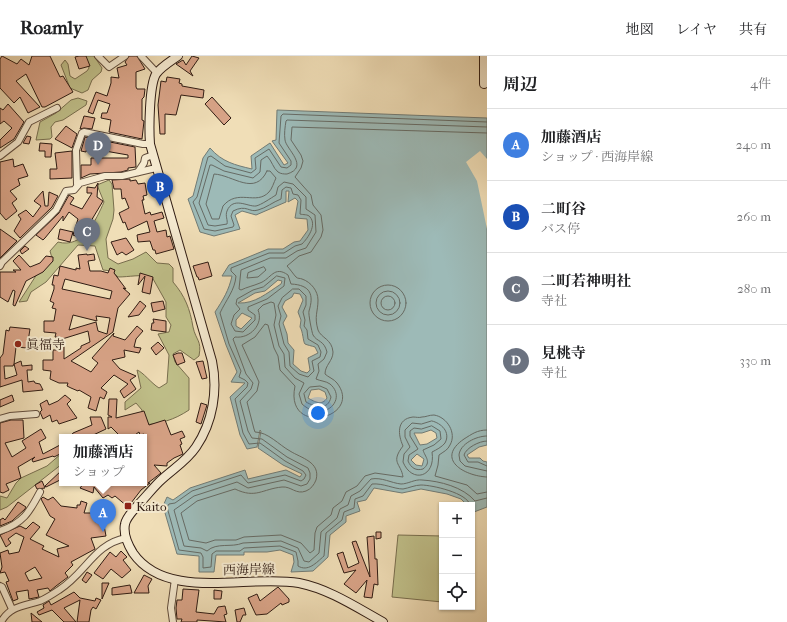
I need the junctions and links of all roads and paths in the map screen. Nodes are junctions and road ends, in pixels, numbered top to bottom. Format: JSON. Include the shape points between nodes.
{"nodes":[{"id":1,"x":98,"y":56,"type":"edge"},
{"id":2,"x":124,"y":56,"type":"edge"},
{"id":3,"x":141,"y":56,"type":"edge"},
{"id":4,"x":178,"y":56,"type":"edge"},
{"id":5,"x":484,"y":56,"type":"edge"},
{"id":6,"x":157,"y":74,"type":"junction"},
{"id":7,"x":484,"y":84,"type":"dead end"},
{"id":8,"x":57,"y":108,"type":"dead end"},
{"id":9,"x":150,"y":144,"type":"junction"},
{"id":10,"x":153,"y":155,"type":"junction"},
{"id":11,"x":0,"y":156,"type":"edge"},
{"id":12,"x":156,"y":168,"type":"junction"},
{"id":13,"x":138,"y":172,"type":"junction"},
{"id":14,"x":77,"y":184,"type":"junction"},
{"id":15,"x":0,"y":266,"type":"edge"},
{"id":16,"x":36,"y":414,"type":"dead end"},
{"id":17,"x":0,"y":420,"type":"edge"},
{"id":18,"x":40,"y":492,"type":"dead end"},
{"id":19,"x":0,"y":531,"type":"edge"},
{"id":20,"x":126,"y":538,"type":"junction"},
{"id":21,"x":176,"y":580,"type":"junction"},
{"id":22,"x":0,"y":586,"type":"edge"},
{"id":23,"x":12,"y":609,"type":"junction"},
{"id":24,"x":1,"y":622,"type":"edge"},
{"id":25,"x":172,"y":622,"type":"edge"},
{"id":26,"x":383,"y":622,"type":"edge"}],
"edges":[{"from":1,"to":2,"type":"street","via":[[109,67]]},
{"from":3,"to":6,"type":"street"},
{"from":4,"to":6,"type":"street"},
{"from":5,"to":7,"type":"street"},
{"from":6,"to":9,"type":"street","via":[[152,86]]},
{"from":8,"to":11,"type":"street","via":[[29,122],[18,142]]},
{"from":9,"to":10,"type":"street"},
{"from":9,"to":14,"type":"street","via":[[82,133],[76,150]]},
{"from":10,"to":12,"type":"street"},
{"from":10,"to":13,"type":"street","via":[[145,158]]},
{"from":12,"to":13,"type":"street"},
{"from":12,"to":20,"type":"street","via":[[212,361],[215,391],[210,417],[199,442],[129,516],[125,523]]},
{"from":13,"to":14,"type":"street","via":[[122,176],[105,176]]},
{"from":14,"to":15,"type":"street","via":[[74,190],[66,191],[56,210]]},
{"from":16,"to":17,"type":"street","via":[[10,416]]},
{"from":18,"to":19,"type":"street","via":[[31,510],[19,523]]},
{"from":20,"to":21,"type":"street","name":"西海岸線","via":[[134,554],[145,566]]},
{"from":20,"to":23,"type":"street","via":[[108,543],[60,590]]},
{"from":21,"to":25,"type":"street","via":[[171,608]]},
{"from":21,"to":26,"type":"street","name":"西海岸線","via":[[278,580],[300,584],[330,593]]},
{"from":22,"to":23,"type":"street"},
{"from":23,"to":24,"type":"street"}]}
